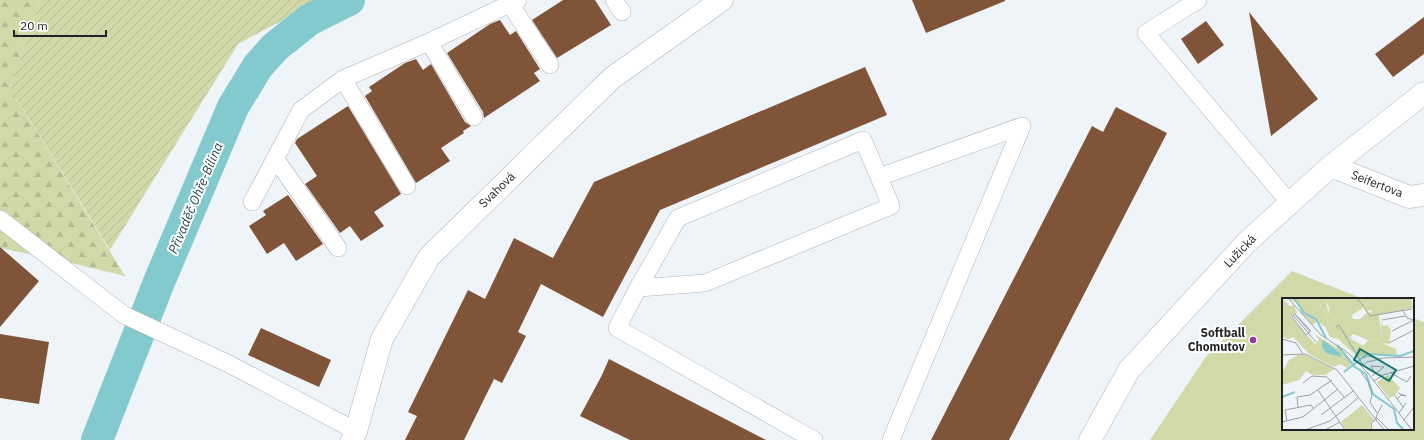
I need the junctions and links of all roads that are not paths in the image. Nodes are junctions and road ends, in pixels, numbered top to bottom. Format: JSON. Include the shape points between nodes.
{"nodes":[{"id":1,"x":722,"y":0,"type":"edge"},
{"id":2,"x":1198,"y":0,"type":"edge"},
{"id":3,"x":514,"y":2,"type":"edge"},
{"id":4,"x":429,"y":42,"type":"junction"},
{"id":5,"x":550,"y":65,"type":"dead end"},
{"id":6,"x":343,"y":79,"type":"junction"},
{"id":7,"x":1424,"y":93,"type":"edge"},
{"id":8,"x":474,"y":117,"type":"dead end"},
{"id":9,"x":276,"y":158,"type":"junction"},
{"id":10,"x":1331,"y":166,"type":"junction"},
{"id":11,"x":879,"y":177,"type":"junction"},
{"id":12,"x":407,"y":186,"type":"dead end"},
{"id":13,"x":1424,"y":196,"type":"edge"},
{"id":14,"x":252,"y":202,"type":"dead end"},
{"id":15,"x":1290,"y":203,"type":"junction"},
{"id":16,"x":0,"y":219,"type":"edge"},
{"id":17,"x":338,"y":248,"type":"dead end"},
{"id":18,"x":638,"y":288,"type":"junction"},
{"id":19,"x":354,"y":435,"type":"edge"},
{"id":20,"x":814,"y":440,"type":"edge"},
{"id":21,"x":891,"y":440,"type":"edge"},
{"id":22,"x":1090,"y":440,"type":"edge"}],
"edges":[{"from":1,"to":19,"type":"street","name":"Svahová","via":[[612,78],[429,257],[382,339]]},
{"from":2,"to":15,"type":"lane","via":[[1146,34]]},
{"from":3,"to":4,"type":"lane"},
{"from":3,"to":5,"type":"lane"},
{"from":4,"to":6,"type":"lane"},
{"from":4,"to":8,"type":"lane"},
{"from":6,"to":9,"type":"lane","via":[[302,110]]},
{"from":6,"to":12,"type":"lane"},
{"from":7,"to":10,"type":"street","name":"Lužická"},
{"from":9,"to":14,"type":"lane"},
{"from":9,"to":17,"type":"lane"},
{"from":10,"to":13,"type":"street","name":"Seifertova","via":[[1409,197]]},
{"from":10,"to":15,"type":"street","name":"Lužická"},
{"from":11,"to":18,"type":"lane","via":[[891,206],[705,282]]},
{"from":11,"to":18,"type":"lane","via":[[862,140],[678,218]]},
{"from":11,"to":21,"type":"lane","via":[[1022,126]]},
{"from":15,"to":22,"type":"street","name":"Lužická","via":[[1247,242],[1129,370]]},
{"from":16,"to":19,"type":"lane","via":[[124,315],[229,364]]},
{"from":18,"to":20,"type":"lane","via":[[617,328]]}]}
